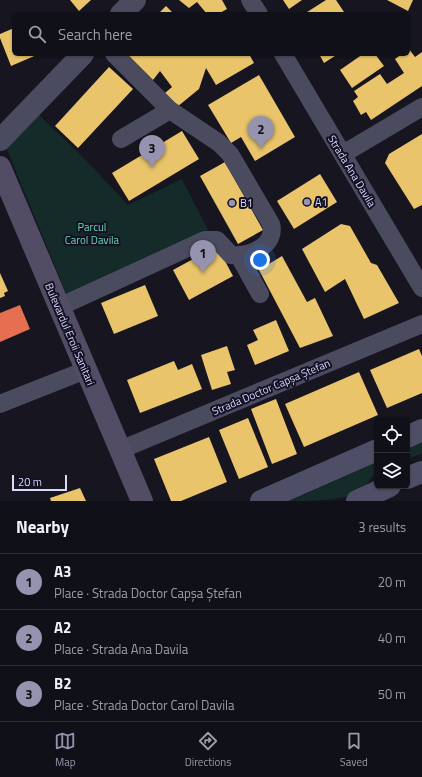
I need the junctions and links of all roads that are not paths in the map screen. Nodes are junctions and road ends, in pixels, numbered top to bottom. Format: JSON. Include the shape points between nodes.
{"nodes":[{"id":1,"x":134,"y":0,"type":"edge"},
{"id":2,"x":250,"y":0,"type":"edge"},
{"id":3,"x":123,"y":12,"type":"edge"},
{"id":4,"x":258,"y":12,"type":"edge"},
{"id":5,"x":81,"y":56,"type":"edge"},
{"id":6,"x":116,"y":56,"type":"edge"},
{"id":7,"x":284,"y":56,"type":"edge"},
{"id":8,"x":422,"y":107,"type":"edge"},
{"id":9,"x":170,"y":110,"type":"junction"},
{"id":10,"x":121,"y":139,"type":"dead end"},
{"id":11,"x":0,"y":140,"type":"edge"},
{"id":12,"x":343,"y":154,"type":"junction"},
{"id":13,"x":0,"y":167,"type":"edge"},
{"id":14,"x":239,"y":256,"type":"junction"},
{"id":15,"x":422,"y":288,"type":"edge"},
{"id":16,"x":260,"y":294,"type":"dead end"},
{"id":17,"x":59,"y":307,"type":"junction"},
{"id":18,"x":422,"y":324,"type":"edge"},
{"id":19,"x":86,"y":370,"type":"junction"},
{"id":20,"x":0,"y":404,"type":"edge"},
{"id":21,"x":422,"y":430,"type":"edge"},
{"id":22,"x":410,"y":436,"type":"edge"},
{"id":23,"x":120,"y":450,"type":"junction"},
{"id":24,"x":374,"y":451,"type":"edge"},
{"id":25,"x":422,"y":472,"type":"edge"},
{"id":26,"x":410,"y":477,"type":"edge"},
{"id":27,"x":383,"y":489,"type":"edge"},
{"id":28,"x":142,"y":501,"type":"edge"},
{"id":29,"x":261,"y":501,"type":"edge"},
{"id":30,"x":357,"y":501,"type":"edge"}],
"edges":[{"from":1,"to":3,"type":"street"},
{"from":2,"to":4,"type":"street"},
{"from":5,"to":11,"type":"street"},
{"from":6,"to":9,"type":"street"},
{"from":7,"to":12,"type":"street","name":"Strada Ana Davila"},
{"from":8,"to":12,"type":"street"},
{"from":9,"to":10,"type":"street"},
{"from":9,"to":14,"type":"street","via":[[219,143],[230,154],[271,224],[272,238],[249,254]]},
{"from":12,"to":15,"type":"street","name":"Strada Ana Davila"},
{"from":13,"to":17,"type":"main road","name":"Bulevardul Eroii Sanitari"},
{"from":14,"to":16,"type":"street"},
{"from":14,"to":17,"type":"street","via":[[232,255],[217,240],[205,240]]},
{"from":17,"to":19,"type":"main road","name":"Bulevardul Eroii Sanitari"},
{"from":18,"to":23,"type":"street","name":"Strada Doctor Capșa Ștefan"},
{"from":19,"to":20,"type":"street"},
{"from":19,"to":23,"type":"main road","name":"Bulevardul Eroii Sanitari"},
{"from":21,"to":22,"type":"main road"},
{"from":23,"to":28,"type":"main road","name":"Bulevardul Eroii Sanitari"},
{"from":24,"to":29,"type":"main road"},
{"from":25,"to":26,"type":"main road"},
{"from":27,"to":30,"type":"main road"}]}
